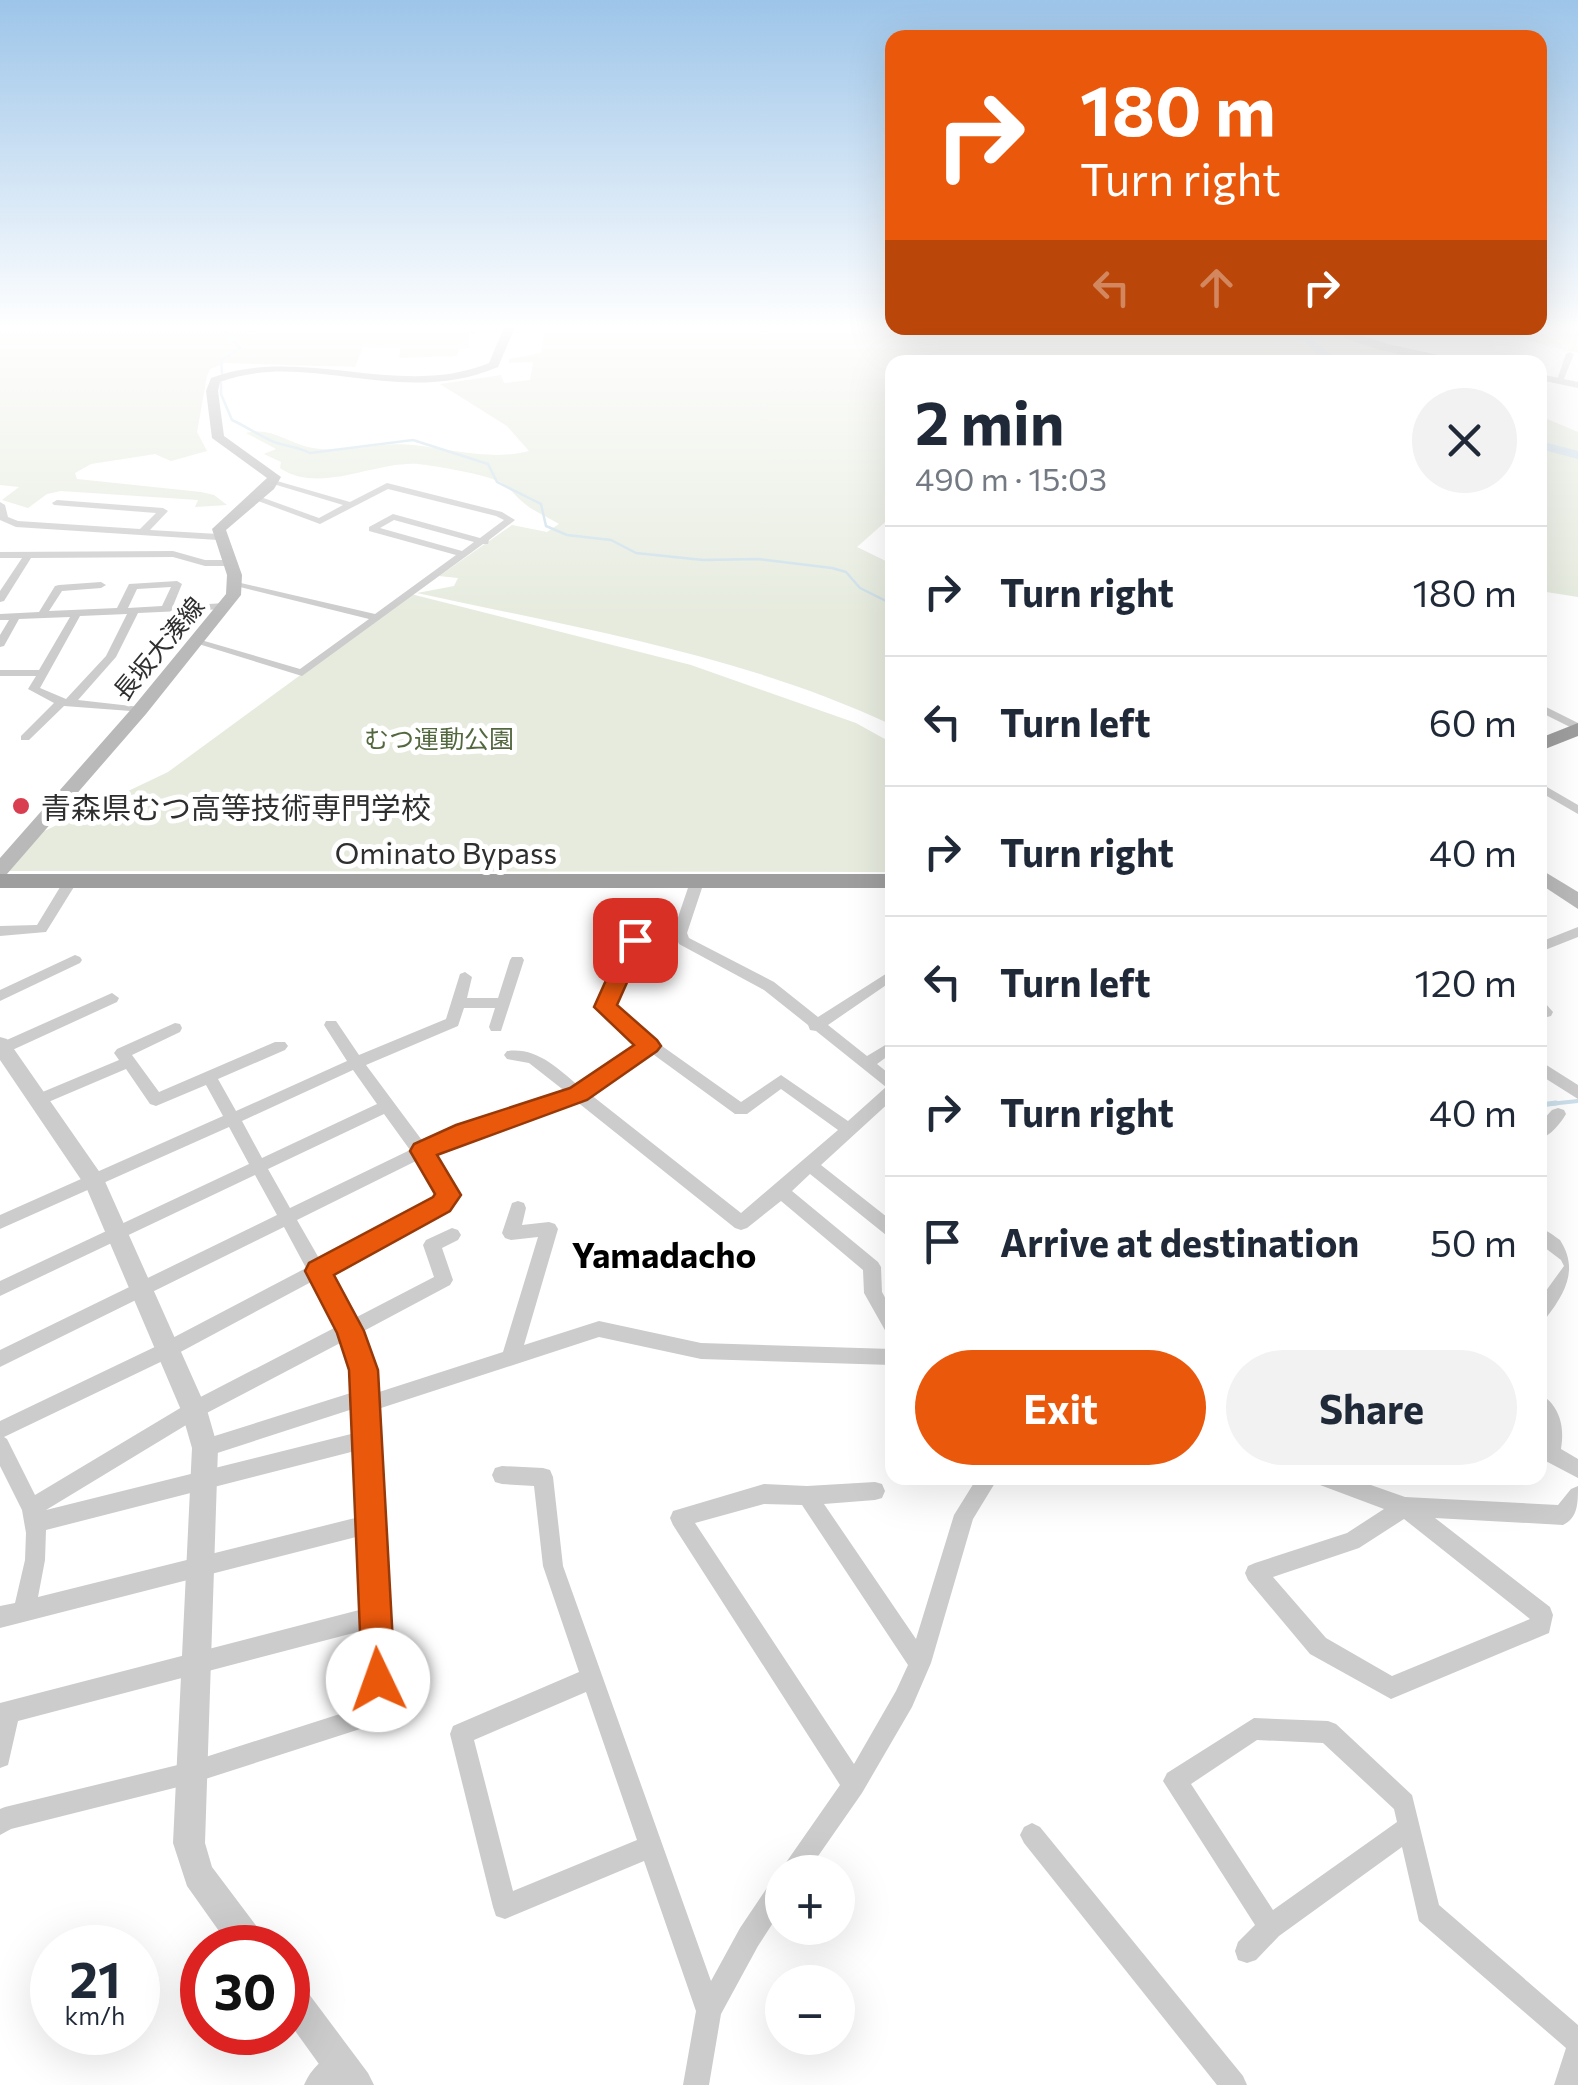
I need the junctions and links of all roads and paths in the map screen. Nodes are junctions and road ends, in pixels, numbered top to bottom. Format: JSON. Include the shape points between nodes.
{"nodes":[{"id":1,"x":216,"y":422,"type":"edge"},
{"id":2,"x":273,"y":481,"type":"junction"},
{"id":3,"x":254,"y":498,"type":"junction"},
{"id":4,"x":57,"y":502,"type":"dead end"},
{"id":5,"x":352,"y":504,"type":"junction"},
{"id":6,"x":0,"y":505,"type":"edge"},
{"id":7,"x":141,"y":533,"type":"junction"},
{"id":8,"x":218,"y":536,"type":"junction"},
{"id":9,"x":485,"y":542,"type":"junction"},
{"id":10,"x":30,"y":554,"type":"junction"},
{"id":11,"x":0,"y":555,"type":"edge"},
{"id":12,"x":464,"y":555,"type":"junction"},
{"id":13,"x":232,"y":563,"type":"junction"},
{"id":14,"x":236,"y":583,"type":"junction"},
{"id":15,"x":101,"y":585,"type":"dead end"},
{"id":16,"x":0,"y":599,"type":"edge"},
{"id":17,"x":226,"y":606,"type":"junction"},
{"id":18,"x":166,"y":608,"type":"junction"},
{"id":19,"x":127,"y":611,"type":"junction"},
{"id":20,"x":77,"y":613,"type":"junction"},
{"id":21,"x":42,"y":615,"type":"junction"},
{"id":22,"x":16,"y":616,"type":"junction"},
{"id":23,"x":0,"y":617,"type":"edge"},
{"id":24,"x":377,"y":618,"type":"junction"},
{"id":25,"x":197,"y":642,"type":"junction"},
{"id":26,"x":0,"y":644,"type":"edge"},
{"id":27,"x":42,"y":673,"type":"junction"},
{"id":28,"x":0,"y":674,"type":"edge"},
{"id":29,"x":65,"y":702,"type":"junction"},
{"id":30,"x":140,"y":710,"type":"junction"},
{"id":31,"x":1547,"y":711,"type":"edge"},
{"id":32,"x":1578,"y":729,"type":"edge"},
{"id":33,"x":26,"y":738,"type":"dead end"},
{"id":34,"x":1547,"y":742,"type":"edge"},
{"id":35,"x":1547,"y":791,"type":"edge"},
{"id":36,"x":1575,"y":805,"type":"edge"},
{"id":37,"x":0,"y":870,"type":"edge"},
{"id":38,"x":0,"y":881,"type":"edge"},
{"id":39,"x":885,"y":881,"type":"edge"},
{"id":40,"x":70,"y":882,"type":"junction"},
{"id":41,"x":697,"y":882,"type":"junction"},
{"id":42,"x":1547,"y":883,"type":"edge"},
{"id":43,"x":1578,"y":902,"type":"edge"},
{"id":44,"x":0,"y":931,"type":"edge"},
{"id":45,"x":1578,"y":932,"type":"edge"},
{"id":46,"x":680,"y":933,"type":"junction"},
{"id":47,"x":1547,"y":944,"type":"edge"},
{"id":48,"x":75,"y":960,"type":"dead end"},
{"id":49,"x":517,"y":960,"type":"dead end"},
{"id":50,"x":464,"y":977,"type":"dead end"},
{"id":51,"x":885,"y":980,"type":"edge"},
{"id":52,"x":0,"y":996,"type":"edge"},
{"id":53,"x":112,"y":998,"type":"dead end"},
{"id":54,"x":458,"y":1003,"type":"junction"},
{"id":55,"x":502,"y":1003,"type":"junction"},
{"id":56,"x":331,"y":1025,"type":"dead end"},
{"id":57,"x":814,"y":1026,"type":"junction"},
{"id":58,"x":496,"y":1027,"type":"dead end"},
{"id":59,"x":174,"y":1028,"type":"dead end"},
{"id":60,"x":2,"y":1046,"type":"edge"},
{"id":61,"x":280,"y":1046,"type":"dead end"},
{"id":62,"x":649,"y":1046,"type":"junction"},
{"id":63,"x":885,"y":1051,"type":"edge"},
{"id":64,"x":512,"y":1056,"type":"dead end"},
{"id":65,"x":129,"y":1062,"type":"junction"},
{"id":66,"x":353,"y":1062,"type":"junction"},
{"id":67,"x":865,"y":1064,"type":"junction"},
{"id":68,"x":1547,"y":1072,"type":"edge"},
{"id":69,"x":209,"y":1077,"type":"junction"},
{"id":70,"x":885,"y":1082,"type":"edge"},
{"id":71,"x":1578,"y":1093,"type":"edge"},
{"id":72,"x":578,"y":1094,"type":"junction"},
{"id":73,"x":885,"y":1094,"type":"edge"},
{"id":74,"x":39,"y":1100,"type":"junction"},
{"id":75,"x":386,"y":1106,"type":"junction"},
{"id":76,"x":1558,"y":1114,"type":"dead end"},
{"id":77,"x":233,"y":1121,"type":"junction"},
{"id":78,"x":1547,"y":1126,"type":"edge"},
{"id":79,"x":846,"y":1128,"type":"junction"},
{"id":80,"x":422,"y":1151,"type":"junction"},
{"id":81,"x":810,"y":1164,"type":"junction"},
{"id":82,"x":257,"y":1165,"type":"junction"},
{"id":83,"x":95,"y":1183,"type":"junction"},
{"id":84,"x":780,"y":1191,"type":"junction"},
{"id":85,"x":518,"y":1208,"type":"dead end"},
{"id":86,"x":885,"y":1216,"type":"edge"},
{"id":87,"x":288,"y":1218,"type":"junction"},
{"id":88,"x":0,"y":1222,"type":"edge"},
{"id":89,"x":118,"y":1234,"type":"junction"},
{"id":90,"x":452,"y":1235,"type":"dead end"},
{"id":91,"x":1547,"y":1240,"type":"edge"},
{"id":92,"x":318,"y":1271,"type":"junction"},
{"id":93,"x":0,"y":1288,"type":"edge"},
{"id":94,"x":143,"y":1289,"type":"junction"},
{"id":95,"x":1547,"y":1303,"type":"edge"},
{"id":96,"x":885,"y":1314,"type":"edge"},
{"id":97,"x":350,"y":1331,"type":"junction"},
{"id":98,"x":167,"y":1350,"type":"junction"},
{"id":99,"x":512,"y":1357,"type":"junction"},
{"id":100,"x":885,"y":1357,"type":"edge"},
{"id":101,"x":0,"y":1359,"type":"edge"},
{"id":102,"x":367,"y":1400,"type":"junction"},
{"id":103,"x":194,"y":1410,"type":"junction"},
{"id":104,"x":1547,"y":1410,"type":"edge"},
{"id":105,"x":0,"y":1430,"type":"edge"},
{"id":106,"x":369,"y":1439,"type":"junction"},
{"id":107,"x":0,"y":1445,"type":"edge"},
{"id":108,"x":205,"y":1448,"type":"junction"},
{"id":109,"x":1547,"y":1448,"type":"edge"},
{"id":110,"x":1547,"y":1452,"type":"edge"},
{"id":111,"x":1578,"y":1469,"type":"edge"},
{"id":112,"x":502,"y":1475,"type":"dead end"},
{"id":113,"x":204,"y":1479,"type":"junction"},
{"id":114,"x":983,"y":1485,"type":"edge"},
{"id":115,"x":1346,"y":1485,"type":"edge"},
{"id":116,"x":874,"y":1490,"type":"dead end"},
{"id":117,"x":807,"y":1496,"type":"junction"},
{"id":118,"x":1578,"y":1496,"type":"edge"},
{"id":119,"x":1404,"y":1507,"type":"junction"},
{"id":120,"x":34,"y":1515,"type":"junction"},
{"id":121,"x":369,"y":1524,"type":"junction"},
{"id":122,"x":198,"y":1569,"type":"junction"},
{"id":123,"x":24,"y":1611,"type":"junction"},
{"id":124,"x":0,"y":1617,"type":"edge"},
{"id":125,"x":375,"y":1617,"type":"junction"},
{"id":126,"x":920,"y":1663,"type":"junction"},
{"id":127,"x":194,"y":1664,"type":"junction"},
{"id":128,"x":592,"y":1678,"type":"junction"},
{"id":129,"x":4,"y":1713,"type":"edge"},
{"id":130,"x":0,"y":1757,"type":"edge"},
{"id":131,"x":190,"y":1773,"type":"junction"},
{"id":132,"x":854,"y":1786,"type":"junction"},
{"id":133,"x":2,"y":1815,"type":"edge"},
{"id":134,"x":1410,"y":1827,"type":"junction"},
{"id":135,"x":1032,"y":1835,"type":"dead end"},
{"id":136,"x":652,"y":1846,"type":"junction"},
{"id":137,"x":806,"y":1855,"type":"edge"},
{"id":138,"x":765,"y":1913,"type":"edge"},
{"id":139,"x":235,"y":1925,"type":"edge"},
{"id":140,"x":1270,"y":1927,"type":"junction"},
{"id":141,"x":1247,"y":1951,"type":"dead end"},
{"id":142,"x":709,"y":2012,"type":"junction"},
{"id":143,"x":310,"y":2032,"type":"edge"},
{"id":144,"x":1578,"y":2046,"type":"edge"},
{"id":145,"x":337,"y":2078,"type":"edge"},
{"id":146,"x":696,"y":2085,"type":"edge"},
{"id":147,"x":1234,"y":2085,"type":"edge"},
{"id":148,"x":1567,"y":2085,"type":"edge"}],
"edges":[{"from":1,"to":2,"type":"main road","via":[[218,438],[268,470]]},
{"from":2,"to":3,"type":"main road"},
{"from":2,"to":5,"type":"street"},
{"from":3,"to":5,"type":"street","via":[[320,521]]},
{"from":3,"to":8,"type":"main road","via":[[225,520]]},
{"from":4,"to":7,"type":"street","via":[[163,511]]},
{"from":5,"to":9,"type":"street","via":[[387,486],[509,517]]},
{"from":6,"to":7,"type":"street","via":[[8,523]]},
{"from":7,"to":8,"type":"street"},
{"from":8,"to":13,"type":"main road","name":"長坂大湊線"},
{"from":9,"to":12,"type":"street"},
{"from":9,"to":12,"type":"street","via":[[393,517],[372,529]]},
{"from":10,"to":11,"type":"street"},
{"from":10,"to":13,"type":"street","via":[[174,554]]},
{"from":10,"to":16,"type":"street"},
{"from":12,"to":24,"type":"street"},
{"from":13,"to":14,"type":"main road","name":"長坂大湊線"},
{"from":14,"to":17,"type":"main road","name":"長坂大湊線"},
{"from":14,"to":24,"type":"street"},
{"from":15,"to":21,"type":"street","via":[[58,588]]},
{"from":17,"to":18,"type":"street"},
{"from":17,"to":25,"type":"main road","name":"長坂大湊線"},
{"from":18,"to":19,"type":"street"},
{"from":18,"to":19,"type":"street","via":[[177,584],[133,586]]},
{"from":19,"to":20,"type":"street"},
{"from":19,"to":29,"type":"street","via":[[111,657]]},
{"from":20,"to":21,"type":"street"},
{"from":20,"to":27,"type":"street"},
{"from":21,"to":22,"type":"street"},
{"from":22,"to":23,"type":"street"},
{"from":22,"to":26,"type":"street"},
{"from":24,"to":25,"type":"street","via":[[302,674]]},
{"from":25,"to":30,"type":"main road","name":"長坂大湊線"},
{"from":27,"to":28,"type":"street"},
{"from":27,"to":29,"type":"street","via":[[34,689]]},
{"from":29,"to":30,"type":"street"},
{"from":29,"to":33,"type":"street"},
{"from":30,"to":37,"type":"main road","name":"長坂大湊線"},
{"from":31,"to":32,"type":"street"},
{"from":32,"to":34,"type":"highway"},
{"from":35,"to":36,"type":"street"},
{"from":38,"to":40,"type":"highway","name":"Ominato Bypass"},
{"from":39,"to":41,"type":"highway","name":"Ominato Bypass"},
{"from":40,"to":41,"type":"highway","name":"Ominato Bypass"},
{"from":40,"to":44,"type":"street","via":[[40,929]]},
{"from":41,"to":46,"type":"street"},
{"from":42,"to":43,"type":"main road"},
{"from":45,"to":47,"type":"street"},
{"from":46,"to":57,"type":"street","via":[[768,986]]},
{"from":46,"to":62,"type":"street","via":[[635,940],[606,1007]]},
{"from":48,"to":52,"type":"street"},
{"from":49,"to":55,"type":"street"},
{"from":50,"to":54,"type":"street"},
{"from":51,"to":57,"type":"street"},
{"from":53,"to":60,"type":"street"},
{"from":54,"to":55,"type":"street"},
{"from":54,"to":66,"type":"street","via":[[453,1022]]},
{"from":55,"to":58,"type":"street"},
{"from":56,"to":66,"type":"street"},
{"from":57,"to":67,"type":"street"},
{"from":59,"to":65,"type":"street","via":[[122,1053]]},
{"from":60,"to":74,"type":"street"},
{"from":61,"to":69,"type":"street"},
{"from":62,"to":72,"type":"street"},
{"from":62,"to":79,"type":"street","via":[[742,1110],[780,1080]]},
{"from":63,"to":67,"type":"street"},
{"from":64,"to":72,"type":"street","via":[[533,1058]]},
{"from":65,"to":69,"type":"street","via":[[156,1100]]},
{"from":65,"to":74,"type":"street"},
{"from":66,"to":75,"type":"street"},
{"from":66,"to":77,"type":"street"},
{"from":67,"to":70,"type":"street"},
{"from":68,"to":71,"type":"street"},
{"from":69,"to":77,"type":"street"},
{"from":72,"to":80,"type":"street"},
{"from":72,"to":84,"type":"street","via":[[741,1223]]},
{"from":73,"to":79,"type":"street"},
{"from":74,"to":83,"type":"street"},
{"from":75,"to":80,"type":"street"},
{"from":75,"to":82,"type":"street"},
{"from":76,"to":78,"type":"street"},
{"from":77,"to":82,"type":"street"},
{"from":77,"to":83,"type":"street"},
{"from":79,"to":81,"type":"street"},
{"from":80,"to":87,"type":"street"},
{"from":80,"to":92,"type":"street","via":[[448,1195],[442,1204]]},
{"from":81,"to":84,"type":"street"},
{"from":81,"to":86,"type":"street"},
{"from":82,"to":87,"type":"street"},
{"from":82,"to":89,"type":"street"},
{"from":83,"to":88,"type":"street"},
{"from":83,"to":89,"type":"street"},
{"from":84,"to":96,"type":"street","via":[[872,1267],[873,1293]]},
{"from":85,"to":99,"type":"street","via":[[511,1233],[550,1229]]},
{"from":87,"to":92,"type":"street"},
{"from":87,"to":94,"type":"street"},
{"from":89,"to":93,"type":"street"},
{"from":89,"to":94,"type":"street"},
{"from":90,"to":97,"type":"street","via":[[432,1245],[444,1280]]},
{"from":91,"to":95,"type":"street","via":[[1574,1268]]},
{"from":92,"to":97,"type":"street"},
{"from":92,"to":98,"type":"street"},
{"from":94,"to":98,"type":"street"},
{"from":94,"to":101,"type":"street"},
{"from":97,"to":102,"type":"street"},
{"from":97,"to":103,"type":"street"},
{"from":98,"to":103,"type":"street"},
{"from":98,"to":105,"type":"street"},
{"from":99,"to":100,"type":"street","via":[[599,1330],[701,1351]]},
{"from":99,"to":102,"type":"street"},
{"from":102,"to":106,"type":"street"},
{"from":102,"to":108,"type":"street"},
{"from":103,"to":108,"type":"street"},
{"from":103,"to":120,"type":"street"},
{"from":104,"to":109,"type":"street","via":[[1556,1435]]},
{"from":106,"to":113,"type":"street"},
{"from":106,"to":121,"type":"street"},
{"from":107,"to":120,"type":"street"},
{"from":108,"to":113,"type":"street"},
{"from":110,"to":111,"type":"street"},
{"from":112,"to":128,"type":"street","via":[[543,1477],[553,1566]]},
{"from":113,"to":120,"type":"street"},
{"from":113,"to":122,"type":"street"},
{"from":114,"to":126,"type":"street","via":[[964,1515]]},
{"from":115,"to":119,"type":"street"},
{"from":116,"to":117,"type":"street"},
{"from":117,"to":126,"type":"street"},
{"from":117,"to":132,"type":"street","via":[[764,1494],[680,1518]]},
{"from":118,"to":119,"type":"street","via":[[1563,1516]]},
{"from":119,"to":119,"type":"street","via":[[1352,1541],[1255,1573],[1318,1646],[1392,1688],[1541,1625],[1542,1615]]},
{"from":120,"to":123,"type":"street"},
{"from":121,"to":122,"type":"street"},
{"from":121,"to":125,"type":"street"},
{"from":122,"to":123,"type":"street"},
{"from":122,"to":127,"type":"street"},
{"from":123,"to":124,"type":"street"},
{"from":125,"to":127,"type":"street"},
{"from":125,"to":131,"type":"street","via":[[380,1712]]},
{"from":126,"to":132,"type":"street"},
{"from":127,"to":129,"type":"street"},
{"from":127,"to":131,"type":"street"},
{"from":128,"to":136,"type":"street"},
{"from":128,"to":136,"type":"street","via":[[461,1734],[505,1907]]},
{"from":129,"to":130,"type":"street"},
{"from":131,"to":133,"type":"street"},
{"from":131,"to":139,"type":"street","via":[[189,1843],[198,1876]]},
{"from":132,"to":137,"type":"street"},
{"from":134,"to":140,"type":"street"},
{"from":134,"to":140,"type":"street","via":[[1404,1803],[1328,1732],[1254,1728],[1175,1781]]},
{"from":134,"to":144,"type":"street","via":[[1428,1912]]},
{"from":135,"to":147,"type":"street"},
{"from":136,"to":142,"type":"street"},
{"from":138,"to":142,"type":"street"},
{"from":140,"to":141,"type":"street"},
{"from":142,"to":146,"type":"street"},
{"from":143,"to":145,"type":"street"},
{"from":144,"to":148,"type":"street"}]}
